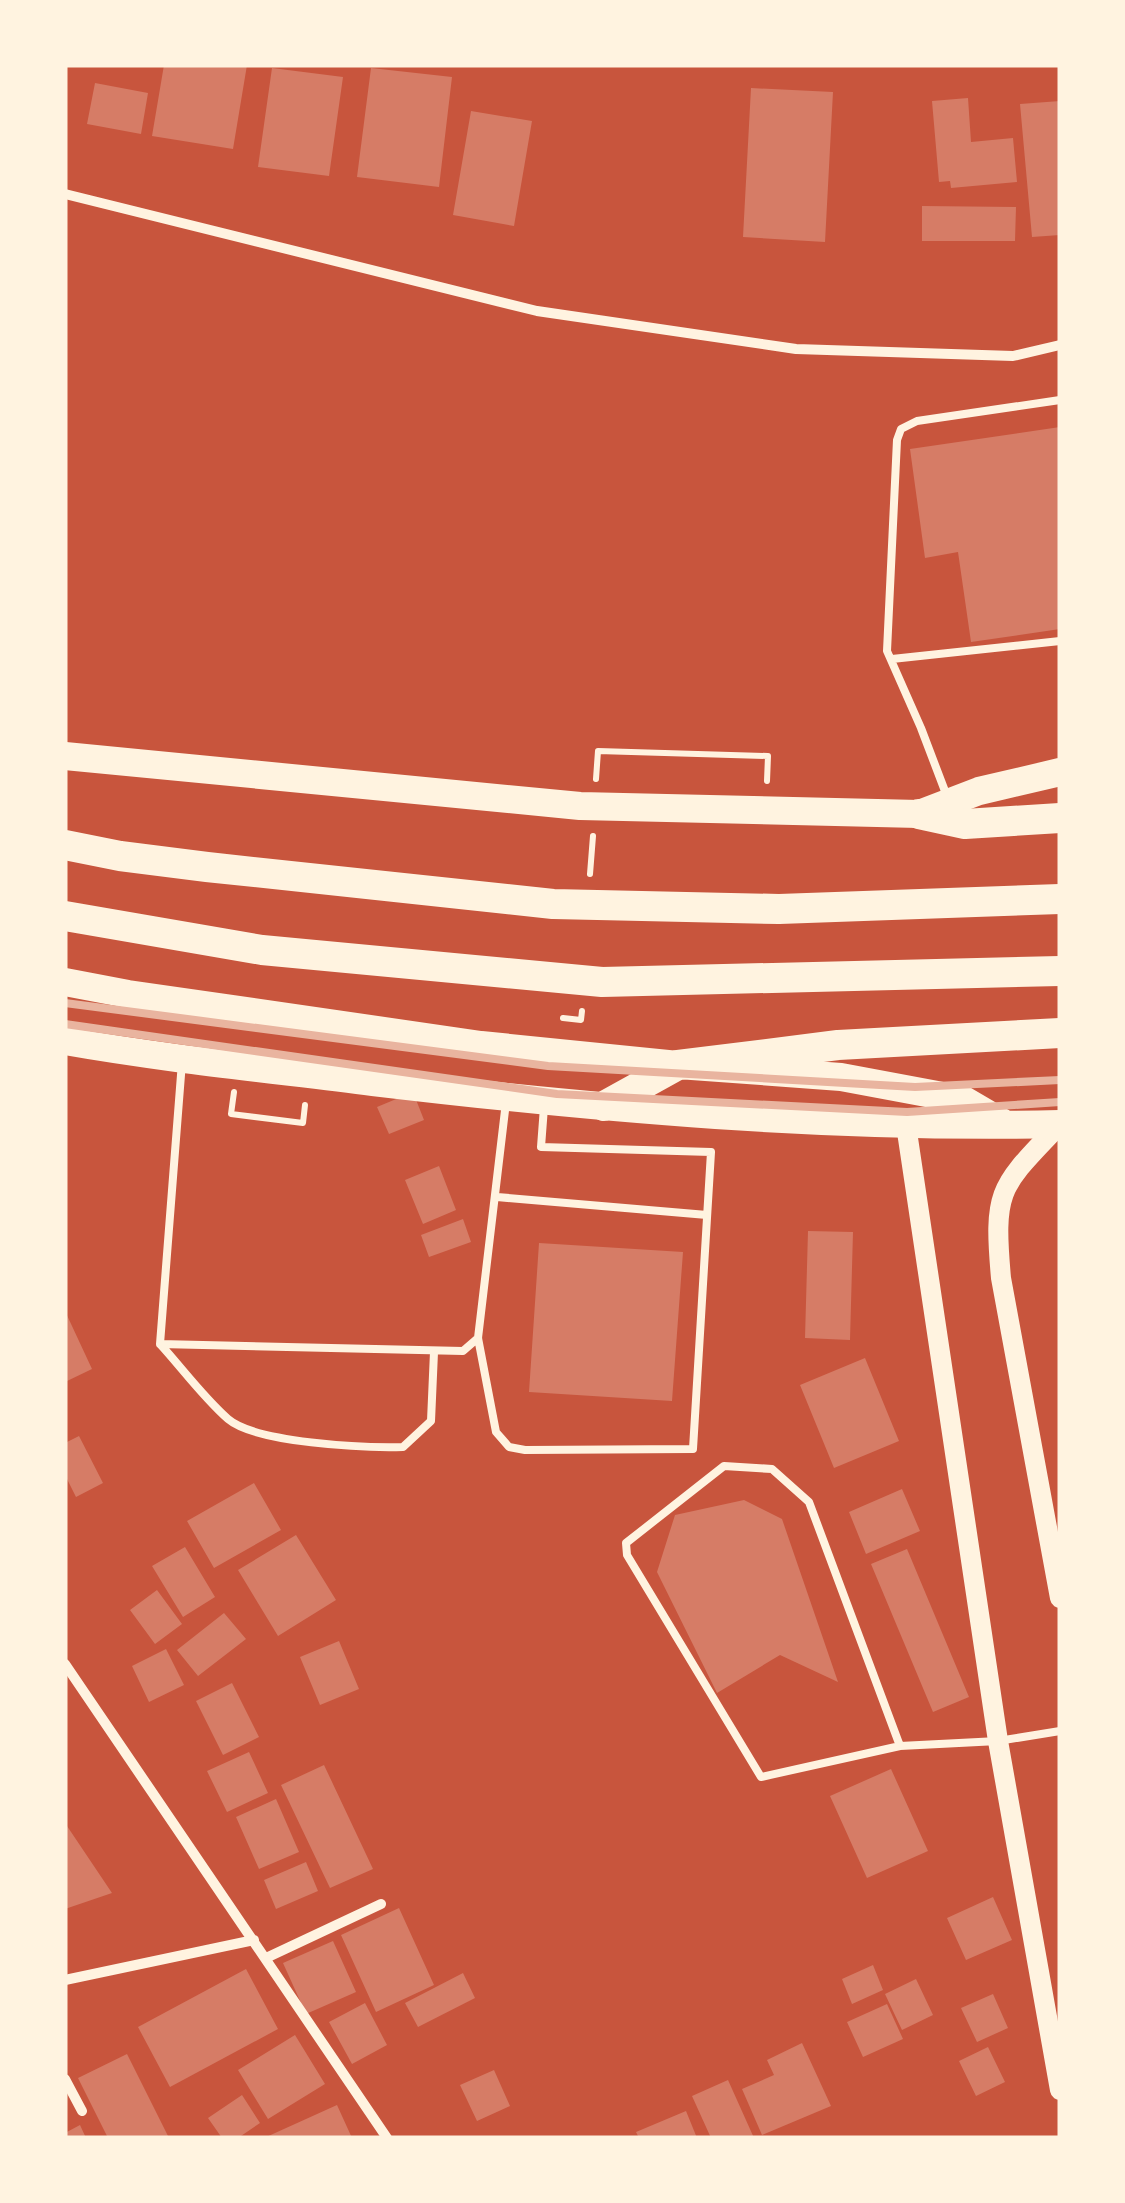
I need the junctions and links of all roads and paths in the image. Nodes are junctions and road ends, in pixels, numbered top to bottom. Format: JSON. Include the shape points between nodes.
{"nodes":[{"id":1,"x":65,"y":194,"type":"edge"},
{"id":2,"x":1060,"y":345,"type":"edge"},
{"id":3,"x":1060,"y":400,"type":"edge"},
{"id":4,"x":1060,"y":641,"type":"edge"},
{"id":5,"x":892,"y":660,"type":"junction"},
{"id":6,"x":598,"y":751,"type":"dead end"},
{"id":7,"x":65,"y":756,"type":"edge"},
{"id":8,"x":768,"y":756,"type":"dead end"},
{"id":9,"x":1060,"y":772,"type":"edge"},
{"id":10,"x":949,"y":802,"type":"junction"},
{"id":11,"x":919,"y":814,"type":"junction"},
{"id":12,"x":1060,"y":818,"type":"edge"},
{"id":13,"x":65,"y":845,"type":"edge"},
{"id":14,"x":1060,"y":899,"type":"edge"},
{"id":15,"x":65,"y":916,"type":"edge"},
{"id":16,"x":1060,"y":970,"type":"edge"},
{"id":17,"x":65,"y":982,"type":"edge"},
{"id":18,"x":1060,"y":1033,"type":"edge"},
{"id":19,"x":65,"y":1041,"type":"edge"},
{"id":20,"x":183,"y":1058,"type":"junction"},
{"id":21,"x":678,"y":1065,"type":"junction"},
{"id":22,"x":544,"y":1101,"type":"junction"},
{"id":23,"x":604,"y":1106,"type":"junction"},
{"id":24,"x":506,"y":1109,"type":"junction"},
{"id":25,"x":231,"y":1114,"type":"dead end"},
{"id":26,"x":302,"y":1123,"type":"dead end"},
{"id":27,"x":1060,"y":1124,"type":"edge"},
{"id":28,"x":1006,"y":1125,"type":"junction"},
{"id":29,"x":906,"y":1126,"type":"junction"},
{"id":30,"x":497,"y":1197,"type":"junction"},
{"id":31,"x":708,"y":1215,"type":"junction"},
{"id":32,"x":478,"y":1338,"type":"junction"},
{"id":33,"x":160,"y":1344,"type":"junction"},
{"id":34,"x":434,"y":1352,"type":"junction"},
{"id":35,"x":1060,"y":1598,"type":"edge"},
{"id":36,"x":65,"y":1664,"type":"edge"},
{"id":37,"x":1060,"y":1730,"type":"edge"},
{"id":38,"x":998,"y":1740,"type":"junction"},
{"id":39,"x":900,"y":1746,"type":"junction"},
{"id":40,"x":381,"y":1904,"type":"dead end"},
{"id":41,"x":254,"y":1940,"type":"junction"},
{"id":42,"x":266,"y":1958,"type":"junction"},
{"id":43,"x":65,"y":1980,"type":"edge"},
{"id":44,"x":65,"y":2079,"type":"edge"},
{"id":45,"x":1060,"y":2090,"type":"edge"},
{"id":46,"x":82,"y":2110,"type":"dead end"},
{"id":47,"x":387,"y":2138,"type":"edge"}],
"edges":[{"from":1,"to":2,"type":"street","via":[[538,311],[796,349],[1013,356]]},
{"from":3,"to":5,"type":"lane","via":[[902,429],[887,622]]},
{"from":4,"to":5,"type":"lane"},
{"from":5,"to":10,"type":"lane"},
{"from":6,"to":8,"type":"path"},
{"from":7,"to":11,"type":"highway","via":[[580,806]]},
{"from":9,"to":10,"type":"highway"},
{"from":10,"to":11,"type":"highway"},
{"from":11,"to":12,"type":"highway","via":[[965,824]]},
{"from":13,"to":14,"type":"highway","via":[[553,904],[779,909]]},
{"from":15,"to":16,"type":"highway","via":[[262,950],[602,982]]},
{"from":17,"to":21,"type":"highway","via":[[482,1045]]},
{"from":18,"to":21,"type":"highway","via":[[838,1045]]},
{"from":19,"to":20,"type":"highway"},
{"from":20,"to":24,"type":"highway"},
{"from":20,"to":33,"type":"lane"},
{"from":21,"to":23,"type":"highway"},
{"from":21,"to":28,"type":"highway","via":[[841,1077],[964,1100]]},
{"from":22,"to":23,"type":"highway"},
{"from":22,"to":24,"type":"highway"},
{"from":22,"to":31,"type":"lane","via":[[541,1146],[711,1152]]},
{"from":23,"to":29,"type":"highway"},
{"from":24,"to":30,"type":"lane"},
{"from":25,"to":26,"type":"path"},
{"from":27,"to":28,"type":"highway"},
{"from":27,"to":35,"type":"main road","via":[[1012,1175],[1000,1200],[997,1231]]},
{"from":28,"to":29,"type":"highway"},
{"from":29,"to":38,"type":"main road"},
{"from":30,"to":31,"type":"lane"},
{"from":30,"to":32,"type":"lane"},
{"from":31,"to":32,"type":"lane","via":[[693,1449],[509,1447],[496,1432]]},
{"from":32,"to":34,"type":"lane","via":[[464,1351]]},
{"from":33,"to":34,"type":"lane"},
{"from":33,"to":34,"type":"lane","via":[[230,1422],[267,1435],[361,1448],[402,1447],[431,1420]]},
{"from":36,"to":41,"type":"street"},
{"from":37,"to":38,"type":"lane"},
{"from":38,"to":39,"type":"lane"},
{"from":38,"to":45,"type":"main road"},
{"from":39,"to":39,"type":"lane","via":[[761,1777],[627,1555],[626,1543],[724,1466],[772,1470],[809,1502]]},
{"from":40,"to":42,"type":"street"},
{"from":41,"to":42,"type":"street"},
{"from":41,"to":43,"type":"street"},
{"from":42,"to":47,"type":"street"},
{"from":44,"to":46,"type":"street"}]}
